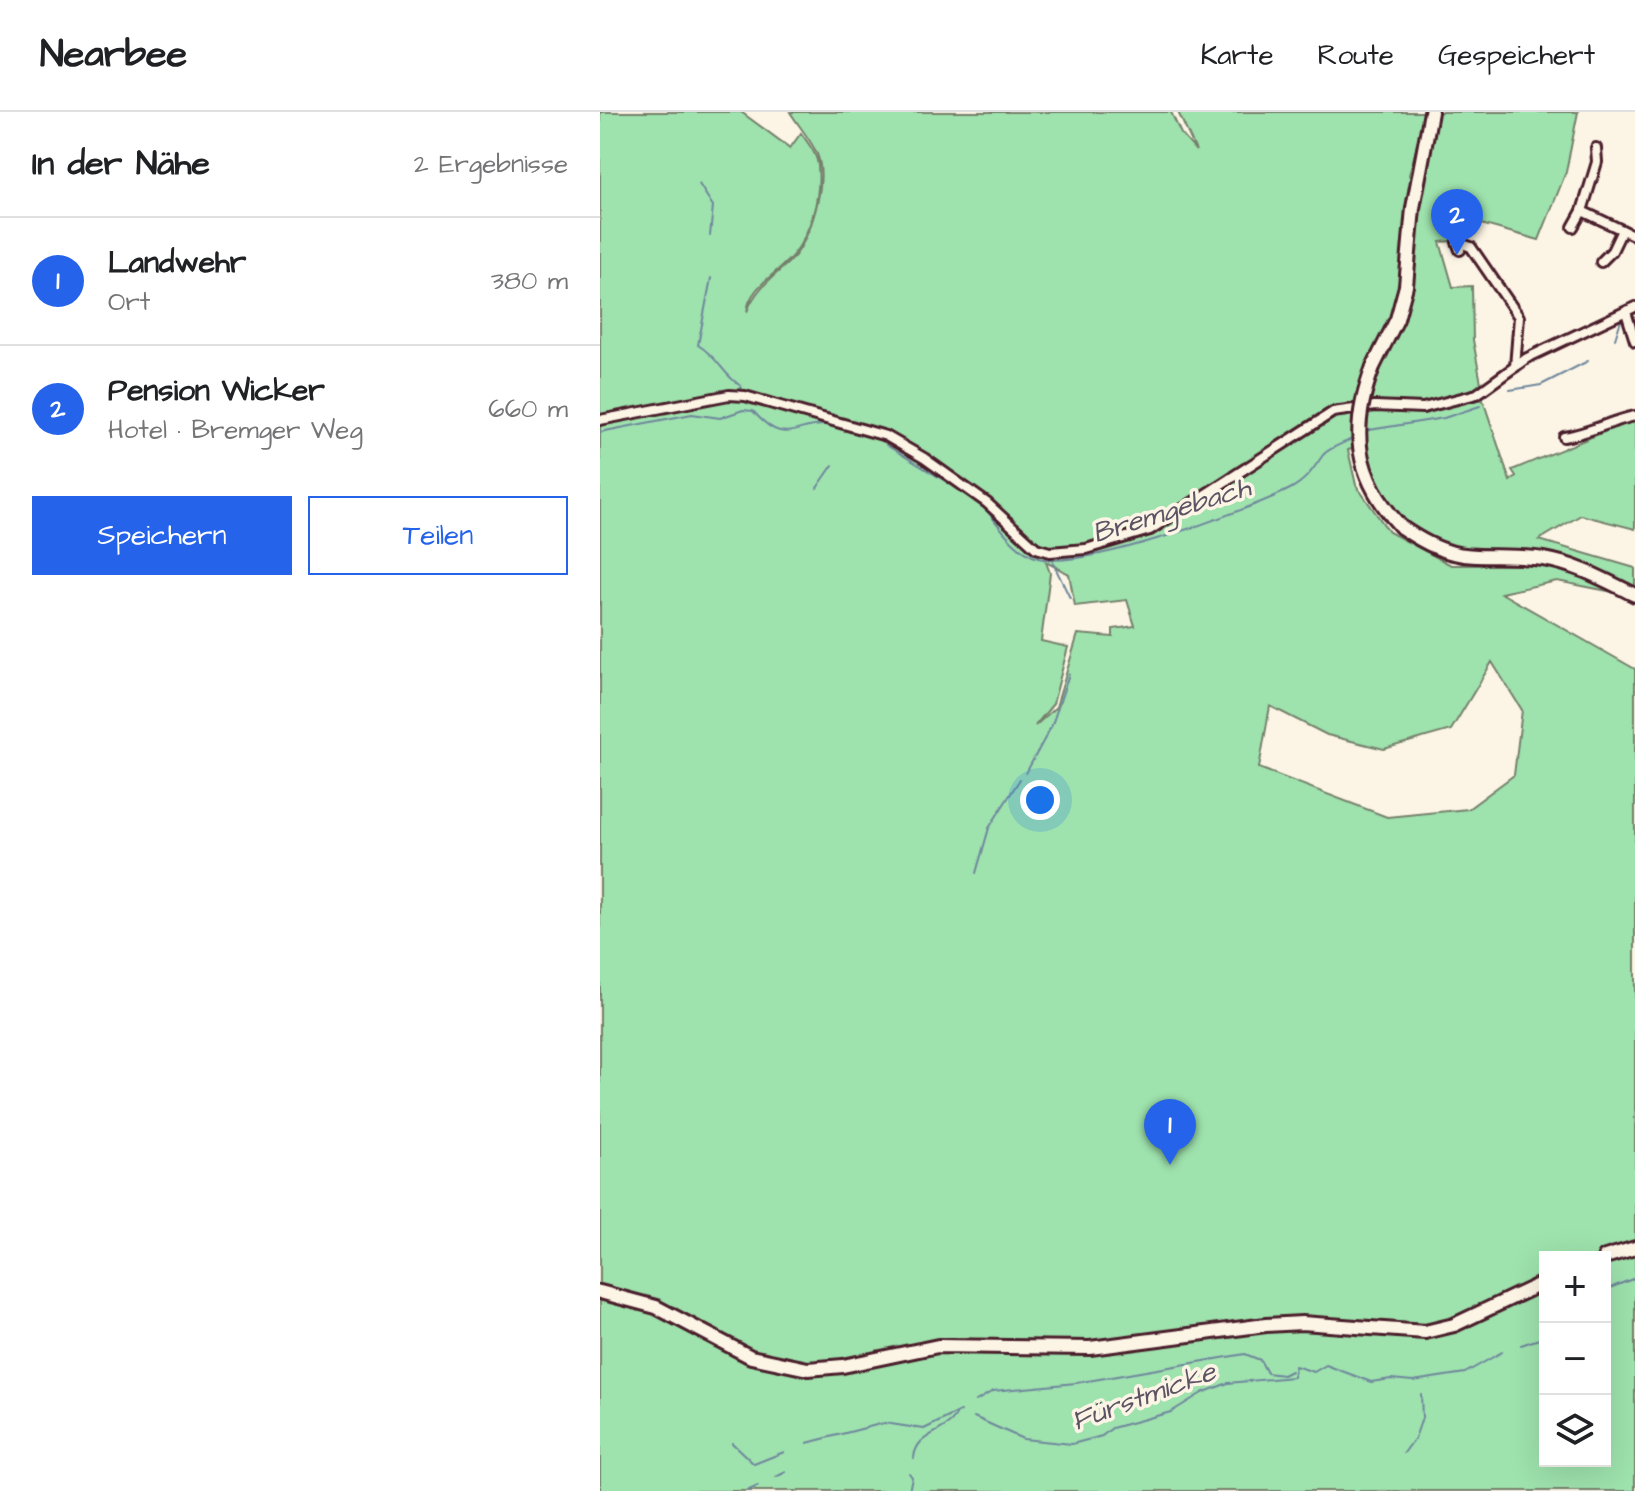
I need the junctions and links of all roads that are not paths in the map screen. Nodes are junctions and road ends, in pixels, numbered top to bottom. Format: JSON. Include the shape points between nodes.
{"nodes":[{"id":1,"x":1431,"y":112,"type":"edge"},
{"id":2,"x":1596,"y":148,"type":"dead end"},
{"id":3,"x":1582,"y":211,"type":"junction"},
{"id":4,"x":1573,"y":227,"type":"dead end"},
{"id":5,"x":1622,"y":230,"type":"junction"},
{"id":6,"x":1635,"y":236,"type":"edge"},
{"id":7,"x":1460,"y":250,"type":"dead end"},
{"id":8,"x":1601,"y":262,"type":"dead end"},
{"id":9,"x":1626,"y":312,"type":"edge"},
{"id":10,"x":1635,"y":341,"type":"edge"},
{"id":11,"x":1515,"y":367,"type":"junction"},
{"id":12,"x":1635,"y":416,"type":"edge"},
{"id":13,"x":600,"y":420,"type":"edge"},
{"id":14,"x":1564,"y":437,"type":"dead end"},
{"id":15,"x":1635,"y":595,"type":"edge"},
{"id":16,"x":1635,"y":1248,"type":"edge"},
{"id":17,"x":1611,"y":1255,"type":"edge"},
{"id":18,"x":1539,"y":1285,"type":"edge"},
{"id":19,"x":600,"y":1292,"type":"edge"}],
"edges":[{"from":1,"to":15,"type":"main road","bridge":true,"via":[[1413,208],[1406,286],[1359,414],[1361,457],[1373,491],[1401,527],[1428,546],[1458,556],[1559,563]]},
{"from":2,"to":3,"type":"street","via":[[1597,162]]},
{"from":3,"to":4,"type":"street"},
{"from":3,"to":5,"type":"street"},
{"from":5,"to":6,"type":"street"},
{"from":5,"to":8,"type":"street"},
{"from":7,"to":11,"type":"street","via":[[1457,242],[1471,247],[1519,317]]},
{"from":9,"to":10,"type":"street"},
{"from":9,"to":11,"type":"street"},
{"from":11,"to":13,"type":"street","via":[[1477,394],[1446,403],[1333,412],[1150,530],[1086,549],[1050,552],[1028,543],[987,503],[924,458],[886,436],[837,420],[729,395]]},
{"from":12,"to":14,"type":"street"},
{"from":16,"to":17,"type":"main road"},
{"from":18,"to":19,"type":"main road","via":[[1454,1325],[1425,1332],[1266,1325],[1090,1348],[938,1346],[808,1369],[751,1357],[656,1307]]}]}
